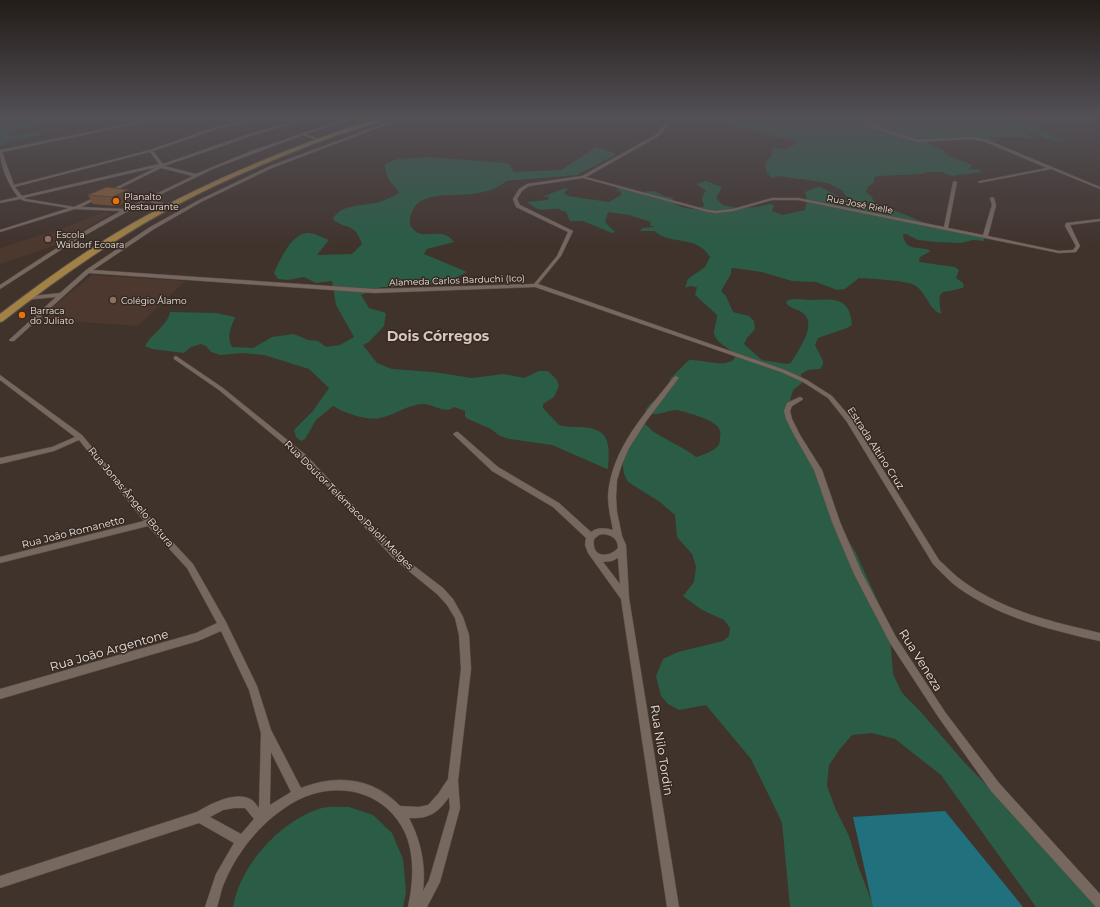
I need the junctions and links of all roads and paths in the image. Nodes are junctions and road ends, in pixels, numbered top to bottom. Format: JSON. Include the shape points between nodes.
{"nodes":[{"id":1,"x":3,"y":160,"type":"edge"},
{"id":2,"x":113,"y":160,"type":"edge"},
{"id":3,"x":157,"y":160,"type":"edge"},
{"id":4,"x":175,"y":160,"type":"edge"},
{"id":5,"x":232,"y":160,"type":"edge"},
{"id":6,"x":259,"y":160,"type":"edge"},
{"id":7,"x":265,"y":160,"type":"edge"},
{"id":8,"x":289,"y":160,"type":"edge"},
{"id":9,"x":613,"y":160,"type":"edge"},
{"id":10,"x":1033,"y":160,"type":"edge"},
{"id":11,"x":258,"y":163,"type":"junction"},
{"id":12,"x":161,"y":165,"type":"junction"},
{"id":13,"x":271,"y":167,"type":"junction"},
{"id":14,"x":1052,"y":168,"type":"junction"},
{"id":15,"x":195,"y":175,"type":"junction"},
{"id":16,"x":583,"y":177,"type":"junction"},
{"id":17,"x":955,"y":182,"type":"dead end"},
{"id":18,"x":980,"y":182,"type":"dead end"},
{"id":19,"x":13,"y":186,"type":"junction"},
{"id":20,"x":1100,"y":188,"type":"edge"},
{"id":21,"x":20,"y":197,"type":"junction"},
{"id":22,"x":992,"y":198,"type":"dead end"},
{"id":23,"x":144,"y":200,"type":"junction"},
{"id":24,"x":0,"y":202,"type":"edge"},
{"id":25,"x":162,"y":204,"type":"junction"},
{"id":26,"x":75,"y":208,"type":"junction"},
{"id":27,"x":124,"y":210,"type":"junction"},
{"id":28,"x":1100,"y":220,"type":"edge"},
{"id":29,"x":946,"y":229,"type":"junction"},
{"id":30,"x":0,"y":231,"type":"edge"},
{"id":31,"x":986,"y":237,"type":"junction"},
{"id":32,"x":88,"y":271,"type":"junction"},
{"id":33,"x":535,"y":285,"type":"junction"},
{"id":34,"x":0,"y":287,"type":"edge"},
{"id":35,"x":60,"y":295,"type":"junction"},
{"id":36,"x":25,"y":298,"type":"junction"},
{"id":37,"x":0,"y":311,"type":"edge"},
{"id":38,"x":0,"y":319,"type":"edge"},
{"id":39,"x":12,"y":340,"type":"dead end"},
{"id":40,"x":176,"y":358,"type":"dead end"},
{"id":41,"x":0,"y":377,"type":"edge"},
{"id":42,"x":676,"y":378,"type":"dead end"},
{"id":43,"x":800,"y":400,"type":"dead end"},
{"id":44,"x":456,"y":434,"type":"dead end"},
{"id":45,"x":80,"y":437,"type":"junction"},
{"id":46,"x":0,"y":461,"type":"edge"},
{"id":47,"x":150,"y":523,"type":"junction"},
{"id":48,"x":618,"y":536,"type":"junction"},
{"id":49,"x":591,"y":537,"type":"junction"},
{"id":50,"x":622,"y":550,"type":"junction"},
{"id":51,"x":594,"y":556,"type":"junction"},
{"id":52,"x":0,"y":560,"type":"edge"},
{"id":53,"x":625,"y":598,"type":"junction"},
{"id":54,"x":223,"y":625,"type":"junction"},
{"id":55,"x":1100,"y":638,"type":"edge"},
{"id":56,"x":0,"y":694,"type":"edge"},
{"id":57,"x":266,"y":732,"type":"junction"},
{"id":58,"x":454,"y":781,"type":"junction"},
{"id":59,"x":298,"y":794,"type":"junction"},
{"id":60,"x":398,"y":810,"type":"junction"},
{"id":61,"x":200,"y":817,"type":"junction"},
{"id":62,"x":263,"y":818,"type":"junction"},
{"id":63,"x":242,"y":841,"type":"junction"},
{"id":64,"x":0,"y":882,"type":"edge"},
{"id":65,"x":1100,"y":903,"type":"edge"},
{"id":66,"x":211,"y":907,"type":"edge"},
{"id":67,"x":414,"y":907,"type":"edge"},
{"id":68,"x":421,"y":907,"type":"edge"},
{"id":69,"x":673,"y":907,"type":"edge"}],
"edges":[{"from":1,"to":19,"type":"street"},
{"from":2,"to":19,"type":"street"},
{"from":3,"to":12,"type":"street"},
{"from":4,"to":12,"type":"street"},
{"from":5,"to":15,"type":"street"},
{"from":6,"to":25,"type":"main road","via":[[223,174]]},
{"from":7,"to":11,"type":"main road"},
{"from":8,"to":13,"type":"street"},
{"from":9,"to":16,"type":"street","name":"Alameda Carlos Barduchi (Ico)"},
{"from":10,"to":14,"type":"street"},
{"from":11,"to":13,"type":"street"},
{"from":11,"to":36,"type":"main road","via":[[193,192],[132,225]]},
{"from":12,"to":15,"type":"street"},
{"from":12,"to":21,"type":"street"},
{"from":12,"to":26,"type":"street"},
{"from":13,"to":32,"type":"street","via":[[164,221]]},
{"from":14,"to":18,"type":"street"},
{"from":14,"to":20,"type":"street"},
{"from":15,"to":23,"type":"street"},
{"from":16,"to":29,"type":"street","name":"Rua José Rielle","via":[[708,211],[724,212],[772,199],[790,199]]},
{"from":16,"to":33,"type":"street","name":"Alameda Carlos Barduchi (Ico)","via":[[533,183],[523,187],[516,196],[518,206],[571,231],[559,256]]},
{"from":17,"to":29,"type":"street"},
{"from":19,"to":21,"type":"street"},
{"from":21,"to":24,"type":"street"},
{"from":21,"to":26,"type":"street","via":[[34,202]]},
{"from":22,"to":31,"type":"street","via":[[994,205]]},
{"from":23,"to":25,"type":"street"},
{"from":23,"to":27,"type":"street"},
{"from":25,"to":37,"type":"main road","via":[[57,267]]},
{"from":26,"to":27,"type":"street"},
{"from":26,"to":30,"type":"street"},
{"from":27,"to":34,"type":"street","via":[[46,255]]},
{"from":28,"to":31,"type":"street","name":"Rua José Rielle","via":[[1068,224],[1078,246],[1070,252]]},
{"from":29,"to":31,"type":"street","name":"Rua José Rielle"},
{"from":32,"to":33,"type":"street","name":"Alameda Carlos Barduchi (Ico)","via":[[374,291]]},
{"from":32,"to":35,"type":"street"},
{"from":33,"to":55,"type":"street","name":"Estrada Altino Cruz","via":[[777,369],[818,389],[830,397],[849,420],[936,562],[952,577],[992,604]]},
{"from":35,"to":36,"type":"street"},
{"from":35,"to":39,"type":"street"},
{"from":36,"to":38,"type":"main road"},
{"from":40,"to":58,"type":"street","name":"Rua Doutor Telémaco Paioli Melges","via":[[221,389],[304,457],[398,557],[450,602],[459,617],[464,635],[466,669]]},
{"from":41,"to":45,"type":"street","name":"Rua Jonas Ângelo Botura"},
{"from":42,"to":48,"type":"street","via":[[629,441],[620,459],[612,497]]},
{"from":43,"to":65,"type":"street","name":"Rua Veneza","via":[[790,405],[789,419],[818,470],[858,574],[893,640],[942,715],[995,787]]},
{"from":44,"to":49,"type":"street","via":[[496,469],[556,505]]},
{"from":45,"to":46,"type":"street","via":[[54,449]]},
{"from":45,"to":47,"type":"street","name":"Rua Jonas Ângelo Botura"},
{"from":47,"to":52,"type":"street","name":"Rua João Romanetto"},
{"from":47,"to":54,"type":"street","name":"Rua Jonas Ângelo Botura","via":[[190,566]]},
{"from":48,"to":49,"type":"street","via":[[603,531]]},
{"from":48,"to":50,"type":"street"},
{"from":49,"to":51,"type":"street","via":[[588,547]]},
{"from":50,"to":51,"type":"street","via":[[611,559]]},
{"from":50,"to":53,"type":"street","name":"Rua Nilo Tordin"},
{"from":51,"to":53,"type":"street","name":"Rua Nilo Tordin"},
{"from":53,"to":69,"type":"street","name":"Rua Nilo Tordin"},
{"from":54,"to":56,"type":"street","name":"Rua João Argentone","via":[[198,637]]},
{"from":54,"to":57,"type":"street","name":"Rua Jonas Ângelo Botura","via":[[254,689]]},
{"from":57,"to":59,"type":"street","name":"Rua Jonas Ângelo Botura"},
{"from":57,"to":62,"type":"street","name":"Rua Jonas Ângelo Botura"},
{"from":58,"to":60,"type":"street","via":[[426,812],[414,814]]},
{"from":58,"to":68,"type":"street","name":"Rua Doutor Telémaco Paioli Melges","via":[[455,808],[434,882]]},
{"from":59,"to":60,"type":"street","via":[[318,786],[341,783],[363,786],[382,796]]},
{"from":59,"to":62,"type":"street","via":[[278,805]]},
{"from":60,"to":67,"type":"street","via":[[410,831],[417,856],[418,890]]},
{"from":61,"to":62,"type":"street","via":[[226,802],[236,801],[248,803]]},
{"from":61,"to":63,"type":"street"},
{"from":61,"to":64,"type":"street"},
{"from":62,"to":63,"type":"street"},
{"from":63,"to":66,"type":"street","via":[[220,878]]}]}
